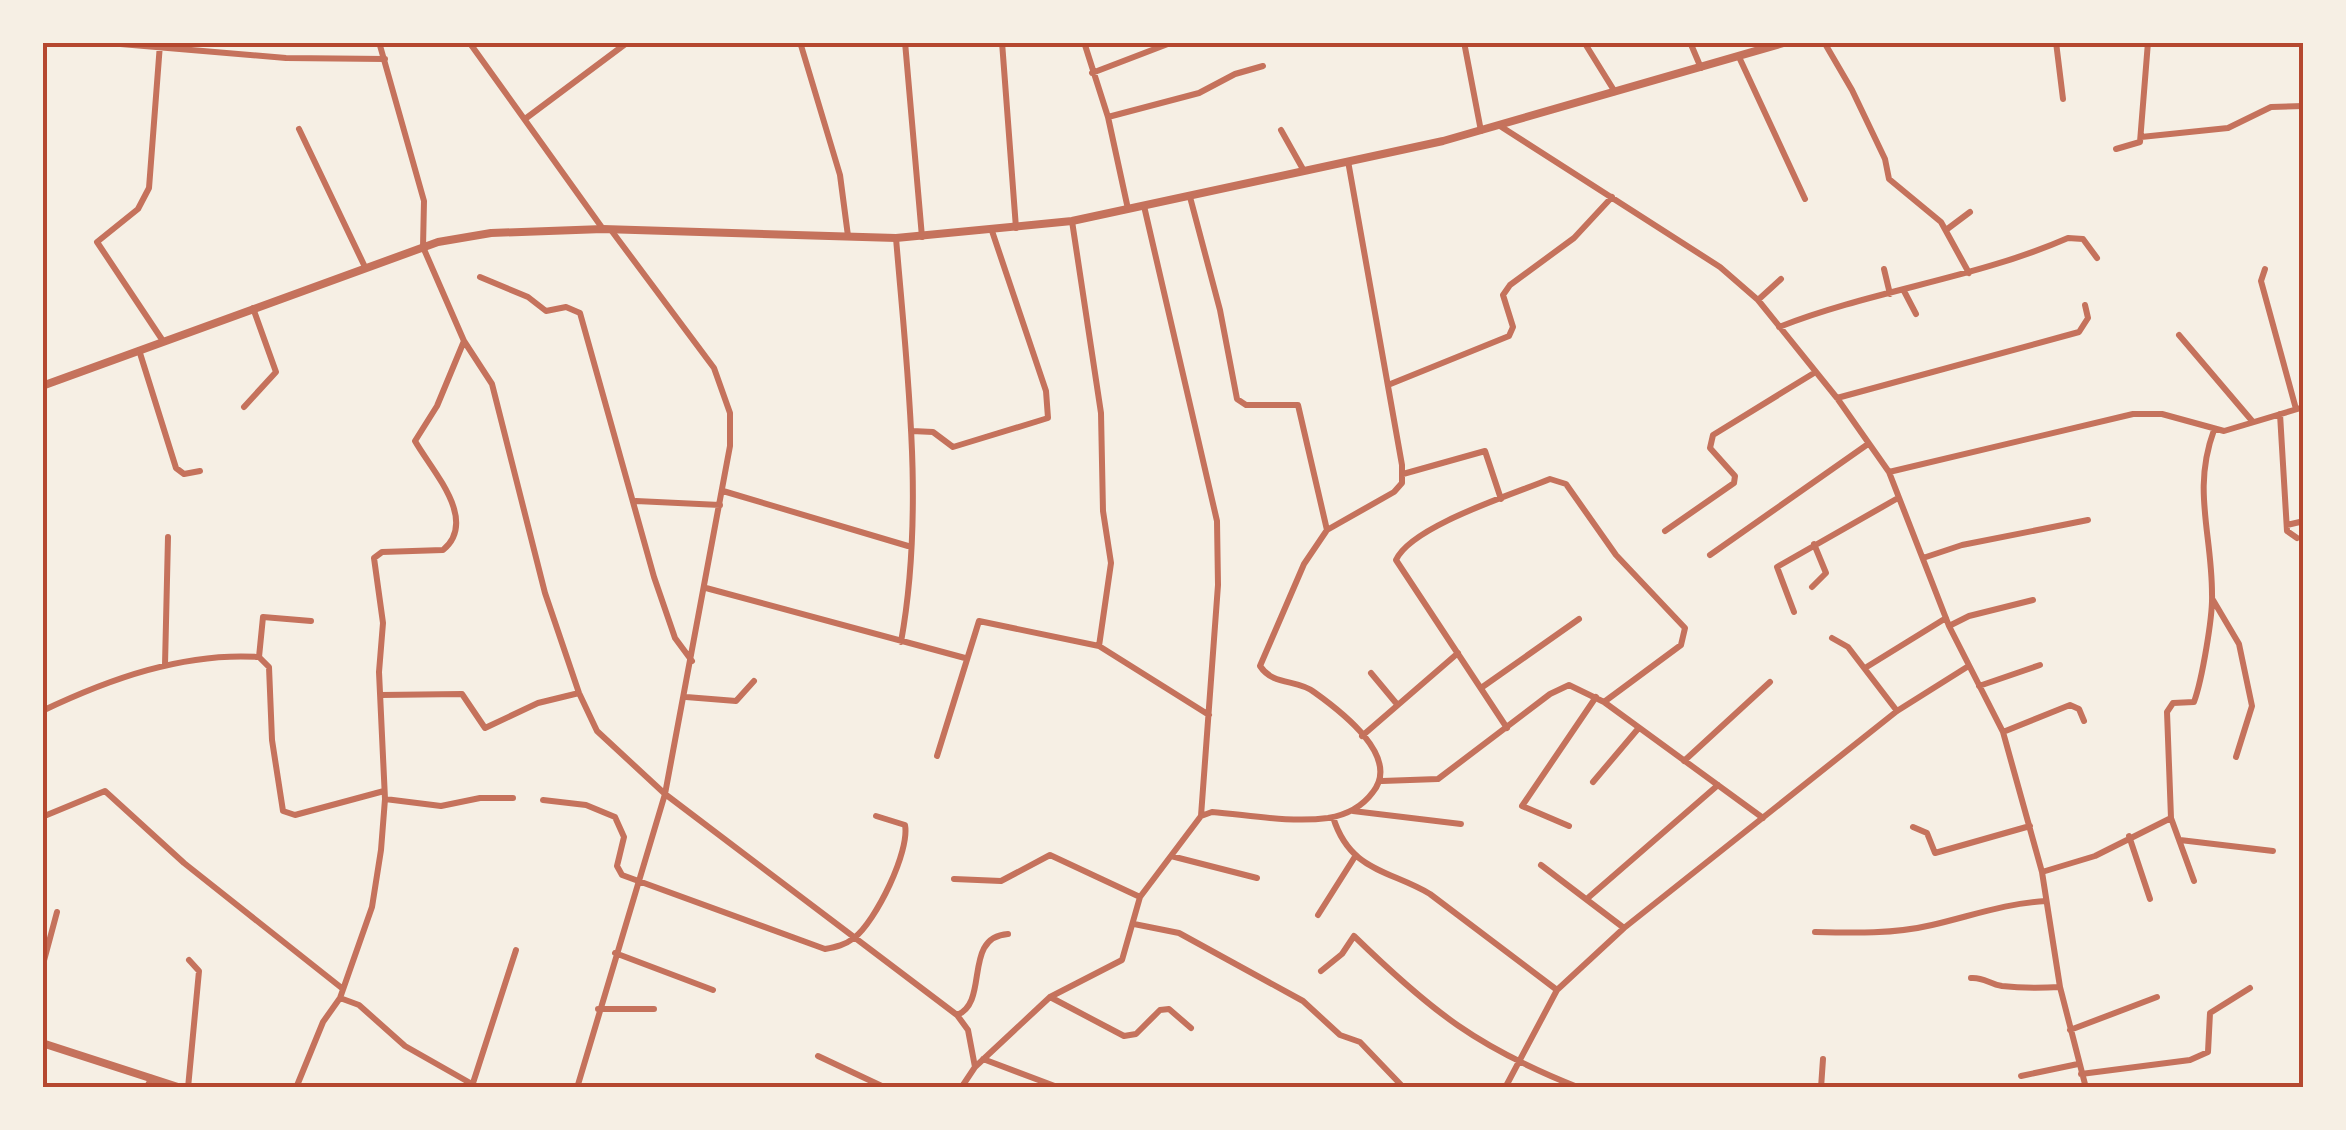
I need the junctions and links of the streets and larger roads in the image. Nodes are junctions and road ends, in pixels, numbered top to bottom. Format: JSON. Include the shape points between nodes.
{"nodes":[{"id":1,"x":97,"y":42,"type":"edge"},
{"id":2,"x":379,"y":42,"type":"edge"},
{"id":3,"x":469,"y":42,"type":"edge"},
{"id":4,"x":628,"y":42,"type":"edge"},
{"id":5,"x":800,"y":42,"type":"edge"},
{"id":6,"x":905,"y":42,"type":"edge"},
{"id":7,"x":1002,"y":42,"type":"edge"},
{"id":8,"x":1084,"y":42,"type":"edge"},
{"id":9,"x":1173,"y":42,"type":"edge"},
{"id":10,"x":1464,"y":42,"type":"edge"},
{"id":11,"x":1584,"y":42,"type":"edge"},
{"id":12,"x":1690,"y":42,"type":"edge"},
{"id":13,"x":1788,"y":42,"type":"edge"},
{"id":14,"x":1824,"y":42,"type":"edge"},
{"id":15,"x":2056,"y":42,"type":"edge"},
{"id":16,"x":2148,"y":42,"type":"edge"},
{"id":17,"x":160,"y":44,"type":"edge"},
{"id":18,"x":1739,"y":57,"type":"junction"},
{"id":19,"x":385,"y":58,"type":"junction"},
{"id":20,"x":1263,"y":66,"type":"dead end"},
{"id":21,"x":1702,"y":69,"type":"junction"},
{"id":22,"x":1092,"y":72,"type":"junction"},
{"id":23,"x":1616,"y":93,"type":"junction"},
{"id":24,"x":2063,"y":99,"type":"dead end"},
{"id":25,"x":2304,"y":106,"type":"edge"},
{"id":26,"x":1108,"y":117,"type":"junction"},
{"id":27,"x":525,"y":119,"type":"junction"},
{"id":28,"x":1500,"y":126,"type":"junction"},
{"id":29,"x":299,"y":129,"type":"dead end"},
{"id":30,"x":1281,"y":130,"type":"dead end"},
{"id":31,"x":1481,"y":131,"type":"junction"},
{"id":32,"x":2141,"y":136,"type":"junction"},
{"id":33,"x":2116,"y":148,"type":"dead end"},
{"id":34,"x":1348,"y":161,"type":"junction"},
{"id":35,"x":1304,"y":171,"type":"junction"},
{"id":36,"x":1190,"y":197,"type":"junction"},
{"id":37,"x":1612,"y":198,"type":"junction"},
{"id":38,"x":1806,"y":199,"type":"dead end"},
{"id":39,"x":1144,"y":206,"type":"junction"},
{"id":40,"x":1128,"y":209,"type":"junction"},
{"id":41,"x":1970,"y":212,"type":"dead end"},
{"id":42,"x":1072,"y":221,"type":"junction"},
{"id":43,"x":1016,"y":228,"type":"junction"},
{"id":44,"x":607,"y":229,"type":"junction"},
{"id":45,"x":1946,"y":230,"type":"junction"},
{"id":46,"x":992,"y":231,"type":"junction"},
{"id":47,"x":848,"y":236,"type":"junction"},
{"id":48,"x":922,"y":237,"type":"junction"},
{"id":49,"x":896,"y":238,"type":"junction"},
{"id":50,"x":424,"y":247,"type":"junction"},
{"id":51,"x":2097,"y":258,"type":"dead end"},
{"id":52,"x":365,"y":266,"type":"junction"},
{"id":53,"x":2265,"y":268,"type":"dead end"},
{"id":54,"x":1884,"y":269,"type":"dead end"},
{"id":55,"x":1969,"y":273,"type":"junction"},
{"id":56,"x":480,"y":277,"type":"dead end"},
{"id":57,"x":1781,"y":278,"type":"dead end"},
{"id":58,"x":1904,"y":291,"type":"junction"},
{"id":59,"x":1890,"y":294,"type":"junction"},
{"id":60,"x":1758,"y":300,"type":"junction"},
{"id":61,"x":2086,"y":305,"type":"dead end"},
{"id":62,"x":252,"y":306,"type":"junction"},
{"id":63,"x":1916,"y":314,"type":"dead end"},
{"id":64,"x":1779,"y":326,"type":"junction"},
{"id":65,"x":2179,"y":335,"type":"dead end"},
{"id":66,"x":163,"y":341,"type":"junction"},
{"id":67,"x":464,"y":341,"type":"junction"},
{"id":68,"x":139,"y":350,"type":"junction"},
{"id":69,"x":1814,"y":373,"type":"junction"},
{"id":70,"x":1388,"y":385,"type":"junction"},
{"id":71,"x":42,"y":386,"type":"edge"},
{"id":72,"x":1837,"y":398,"type":"junction"},
{"id":73,"x":244,"y":407,"type":"dead end"},
{"id":74,"x":2300,"y":408,"type":"edge"},
{"id":75,"x":2280,"y":414,"type":"junction"},
{"id":76,"x":2252,"y":422,"type":"junction"},
{"id":77,"x":2214,"y":430,"type":"junction"},
{"id":78,"x":912,"y":431,"type":"junction"},
{"id":79,"x":1868,"y":444,"type":"junction"},
{"id":80,"x":200,"y":471,"type":"dead end"},
{"id":81,"x":1888,"y":472,"type":"junction"},
{"id":82,"x":1402,"y":474,"type":"junction"},
{"id":83,"x":723,"y":491,"type":"junction"},
{"id":84,"x":1898,"y":498,"type":"junction"},
{"id":85,"x":1502,"y":499,"type":"junction"},
{"id":86,"x":636,"y":500,"type":"junction"},
{"id":87,"x":720,"y":505,"type":"junction"},
{"id":88,"x":2088,"y":520,"type":"dead end"},
{"id":89,"x":2304,"y":521,"type":"edge"},
{"id":90,"x":2287,"y":524,"type":"junction"},
{"id":91,"x":1327,"y":530,"type":"junction"},
{"id":92,"x":1664,"y":531,"type":"dead end"},
{"id":93,"x":168,"y":537,"type":"dead end"},
{"id":94,"x":2297,"y":538,"type":"dead end"},
{"id":95,"x":1814,"y":544,"type":"junction"},
{"id":96,"x":908,"y":546,"type":"junction"},
{"id":97,"x":1710,"y":555,"type":"dead end"},
{"id":98,"x":1923,"y":558,"type":"junction"},
{"id":99,"x":706,"y":588,"type":"junction"},
{"id":100,"x":1812,"y":588,"type":"dead end"},
{"id":101,"x":2213,"y":598,"type":"junction"},
{"id":102,"x":2034,"y":600,"type":"dead end"},
{"id":103,"x":1794,"y":612,"type":"dead end"},
{"id":104,"x":1579,"y":618,"type":"dead end"},
{"id":105,"x":310,"y":620,"type":"dead end"},
{"id":106,"x":1947,"y":622,"type":"junction"},
{"id":107,"x":1832,"y":638,"type":"dead end"},
{"id":108,"x":901,"y":642,"type":"junction"},
{"id":109,"x":1099,"y":646,"type":"junction"},
{"id":110,"x":1458,"y":653,"type":"junction"},
{"id":111,"x":259,"y":658,"type":"junction"},
{"id":112,"x":965,"y":658,"type":"junction"},
{"id":113,"x":692,"y":661,"type":"junction"},
{"id":114,"x":165,"y":665,"type":"junction"},
{"id":115,"x":2040,"y":665,"type":"dead end"},
{"id":116,"x":1967,"y":667,"type":"junction"},
{"id":117,"x":1865,"y":668,"type":"junction"},
{"id":118,"x":1371,"y":673,"type":"dead end"},
{"id":119,"x":754,"y":681,"type":"dead end"},
{"id":120,"x":1770,"y":682,"type":"dead end"},
{"id":121,"x":1979,"y":686,"type":"junction"},
{"id":122,"x":1482,"y":688,"type":"junction"},
{"id":123,"x":579,"y":693,"type":"junction"},
{"id":124,"x":380,"y":694,"type":"junction"},
{"id":125,"x":686,"y":697,"type":"junction"},
{"id":126,"x":1600,"y":699,"type":"junction"},
{"id":127,"x":1396,"y":703,"type":"junction"},
{"id":128,"x":1897,"y":710,"type":"junction"},
{"id":129,"x":42,"y":711,"type":"edge"},
{"id":130,"x":1210,"y":716,"type":"junction"},
{"id":131,"x":2084,"y":721,"type":"dead end"},
{"id":132,"x":1506,"y":728,"type":"junction"},
{"id":133,"x":1637,"y":730,"type":"junction"},
{"id":134,"x":2003,"y":732,"type":"junction"},
{"id":135,"x":1362,"y":736,"type":"junction"},
{"id":136,"x":937,"y":756,"type":"dead end"},
{"id":137,"x":2236,"y":757,"type":"dead end"},
{"id":138,"x":1684,"y":761,"type":"junction"},
{"id":139,"x":1382,"y":781,"type":"junction"},
{"id":140,"x":1594,"y":782,"type":"dead end"},
{"id":141,"x":1718,"y":784,"type":"junction"},
{"id":142,"x":665,"y":794,"type":"junction"},
{"id":143,"x":385,"y":795,"type":"junction"},
{"id":144,"x":512,"y":798,"type":"dead end"},
{"id":145,"x":543,"y":800,"type":"dead end"},
{"id":146,"x":1352,"y":811,"type":"junction"},
{"id":147,"x":876,"y":816,"type":"dead end"},
{"id":148,"x":1201,"y":816,"type":"junction"},
{"id":149,"x":42,"y":817,"type":"edge"},
{"id":150,"x":1333,"y":818,"type":"junction"},
{"id":151,"x":1763,"y":818,"type":"junction"},
{"id":152,"x":2171,"y":818,"type":"junction"},
{"id":153,"x":1461,"y":824,"type":"dead end"},
{"id":154,"x":1569,"y":826,"type":"dead end"},
{"id":155,"x":2030,"y":826,"type":"junction"},
{"id":156,"x":1913,"y":827,"type":"dead end"},
{"id":157,"x":2129,"y":836,"type":"junction"},
{"id":158,"x":2179,"y":840,"type":"junction"},
{"id":159,"x":2273,"y":850,"type":"dead end"},
{"id":160,"x":1356,"y":854,"type":"junction"},
{"id":161,"x":1171,"y":856,"type":"junction"},
{"id":162,"x":1541,"y":865,"type":"dead end"},
{"id":163,"x":2042,"y":872,"type":"junction"},
{"id":164,"x":1257,"y":878,"type":"dead end"},
{"id":165,"x":954,"y":879,"type":"dead end"},
{"id":166,"x":639,"y":882,"type":"junction"},
{"id":167,"x":2194,"y":882,"type":"dead end"},
{"id":168,"x":1589,"y":897,"type":"junction"},
{"id":169,"x":1140,"y":898,"type":"junction"},
{"id":170,"x":2150,"y":900,"type":"dead end"},
{"id":171,"x":2046,"y":901,"type":"junction"},
{"id":172,"x":56,"y":912,"type":"dead end"},
{"id":173,"x":1318,"y":915,"type":"dead end"},
{"id":174,"x":1134,"y":924,"type":"junction"},
{"id":175,"x":1624,"y":928,"type":"junction"},
{"id":176,"x":1815,"y":932,"type":"dead end"},
{"id":177,"x":1008,"y":934,"type":"dead end"},
{"id":178,"x":856,"y":936,"type":"junction"},
{"id":179,"x":516,"y":950,"type":"dead end"},
{"id":180,"x":615,"y":953,"type":"junction"},
{"id":181,"x":190,"y":960,"type":"dead end"},
{"id":182,"x":42,"y":968,"type":"edge"},
{"id":183,"x":1320,"y":971,"type":"dead end"},
{"id":184,"x":1970,"y":978,"type":"dead end"},
{"id":185,"x":2060,"y":987,"type":"junction"},
{"id":186,"x":2250,"y":988,"type":"dead end"},
{"id":187,"x":713,"y":990,"type":"dead end"},
{"id":188,"x":1557,"y":990,"type":"junction"},
{"id":189,"x":341,"y":994,"type":"junction"},
{"id":190,"x":1050,"y":997,"type":"junction"},
{"id":191,"x":2157,"y":998,"type":"dead end"},
{"id":192,"x":654,"y":1008,"type":"dead end"},
{"id":193,"x":598,"y":1009,"type":"junction"},
{"id":194,"x":957,"y":1015,"type":"junction"},
{"id":195,"x":1191,"y":1028,"type":"dead end"},
{"id":196,"x":2070,"y":1030,"type":"junction"},
{"id":197,"x":42,"y":1043,"type":"edge"},
{"id":198,"x":818,"y":1056,"type":"dead end"},
{"id":199,"x":983,"y":1059,"type":"junction"},
{"id":200,"x":1823,"y":1059,"type":"dead end"},
{"id":201,"x":1516,"y":1062,"type":"junction"},
{"id":202,"x":2078,"y":1064,"type":"junction"},
{"id":203,"x":974,"y":1067,"type":"junction"},
{"id":204,"x":2081,"y":1074,"type":"junction"},
{"id":205,"x":2021,"y":1076,"type":"dead end"},
{"id":206,"x":152,"y":1078,"type":"junction"},
{"id":207,"x":476,"y":1085,"type":"edge"},
{"id":208,"x":959,"y":1086,"type":"edge"},
{"id":209,"x":146,"y":1088,"type":"edge"},
{"id":210,"x":185,"y":1088,"type":"edge"},
{"id":211,"x":296,"y":1088,"type":"edge"},
{"id":212,"x":577,"y":1088,"type":"edge"},
{"id":213,"x":886,"y":1088,"type":"edge"},
{"id":214,"x":1060,"y":1088,"type":"edge"},
{"id":215,"x":1404,"y":1088,"type":"edge"},
{"id":216,"x":1505,"y":1088,"type":"edge"},
{"id":217,"x":1580,"y":1088,"type":"edge"},
{"id":218,"x":1821,"y":1088,"type":"edge"},
{"id":219,"x":2086,"y":1088,"type":"edge"}],
"edges":[{"from":1,"to":17,"type":"street"},
{"from":2,"to":19,"type":"street"},
{"from":3,"to":27,"type":"street"},
{"from":4,"to":27,"type":"street"},
{"from":5,"to":47,"type":"street","via":[[840,176]]},
{"from":6,"to":48,"type":"street"},
{"from":7,"to":43,"type":"street"},
{"from":8,"to":22,"type":"street"},
{"from":9,"to":22,"type":"street"},
{"from":10,"to":31,"type":"street"},
{"from":11,"to":23,"type":"street"},
{"from":12,"to":21,"type":"street"},
{"from":13,"to":18,"type":"street"},
{"from":14,"to":45,"type":"street","via":[[1885,159],[1889,180]]},
{"from":15,"to":24,"type":"street"},
{"from":16,"to":32,"type":"street"},
{"from":17,"to":19,"type":"street","via":[[286,58]]},
{"from":17,"to":66,"type":"street","via":[[149,188],[138,208],[97,242]]},
{"from":18,"to":21,"type":"street"},
{"from":18,"to":38,"type":"street"},
{"from":19,"to":50,"type":"street","via":[[426,212]]},
{"from":20,"to":26,"type":"street","via":[[1200,93]]},
{"from":21,"to":23,"type":"street"},
{"from":22,"to":26,"type":"street"},
{"from":23,"to":28,"type":"street"},
{"from":25,"to":32,"type":"street","via":[[2271,107],[2228,128]]},
{"from":26,"to":40,"type":"street"},
{"from":27,"to":44,"type":"street"},
{"from":28,"to":31,"type":"street"},
{"from":28,"to":37,"type":"street"},
{"from":29,"to":52,"type":"street"},
{"from":30,"to":35,"type":"street"},
{"from":31,"to":34,"type":"street"},
{"from":32,"to":33,"type":"street","via":[[2137,145]]},
{"from":34,"to":35,"type":"street"},
{"from":34,"to":70,"type":"street"},
{"from":35,"to":36,"type":"street"},
{"from":36,"to":39,"type":"street"},
{"from":36,"to":91,"type":"street","via":[[1237,398],[1246,405],[1298,405]]},
{"from":37,"to":60,"type":"street","via":[[1720,267]]},
{"from":37,"to":70,"type":"street","via":[[1503,295],[1510,336]]},
{"from":39,"to":40,"type":"street"},
{"from":39,"to":130,"type":"street","via":[[1217,521]]},
{"from":40,"to":42,"type":"street"},
{"from":41,"to":45,"type":"street"},
{"from":42,"to":43,"type":"street"},
{"from":42,"to":109,"type":"street","via":[[1101,413],[1111,563]]},
{"from":43,"to":46,"type":"street"},
{"from":44,"to":47,"type":"street"},
{"from":44,"to":50,"type":"street","via":[[491,233]]},
{"from":44,"to":83,"type":"street","via":[[724,389],[730,446]]},
{"from":45,"to":55,"type":"street"},
{"from":46,"to":48,"type":"street"},
{"from":46,"to":78,"type":"street","via":[[1046,391],[1048,418],[953,447],[934,432]]},
{"from":47,"to":49,"type":"street"},
{"from":48,"to":49,"type":"street"},
{"from":49,"to":78,"type":"street"},
{"from":50,"to":52,"type":"street"},
{"from":50,"to":67,"type":"street"},
{"from":51,"to":55,"type":"street","via":[[2076,237]]},
{"from":52,"to":62,"type":"street"},
{"from":53,"to":74,"type":"street","via":[[2260,281]]},
{"from":54,"to":59,"type":"street"},
{"from":55,"to":58,"type":"street"},
{"from":56,"to":86,"type":"street","via":[[528,296],[546,312],[580,312]]},
{"from":57,"to":60,"type":"street"},
{"from":58,"to":59,"type":"street"},
{"from":58,"to":63,"type":"street"},
{"from":59,"to":64,"type":"street"},
{"from":60,"to":64,"type":"street"},
{"from":61,"to":72,"type":"street","via":[[2088,318],[2079,332]]},
{"from":62,"to":66,"type":"street"},
{"from":62,"to":73,"type":"street","via":[[276,372]]},
{"from":64,"to":69,"type":"street"},
{"from":65,"to":76,"type":"street"},
{"from":66,"to":68,"type":"street"},
{"from":67,"to":123,"type":"street","via":[[492,384],[513,478]]},
{"from":67,"to":124,"type":"street","via":[[416,441],[448,494],[456,532],[443,550],[382,552],[374,558],[383,623]]},
{"from":68,"to":71,"type":"street"},
{"from":68,"to":80,"type":"street","via":[[176,468]]},
{"from":69,"to":72,"type":"street"},
{"from":69,"to":92,"type":"street","via":[[1713,435],[1710,448],[1734,482]]},
{"from":70,"to":82,"type":"street"},
{"from":72,"to":79,"type":"street"},
{"from":74,"to":75,"type":"street"},
{"from":75,"to":76,"type":"street"},
{"from":75,"to":90,"type":"street"},
{"from":76,"to":77,"type":"street"},
{"from":77,"to":81,"type":"street","via":[[2162,414],[2134,414]]},
{"from":77,"to":101,"type":"street","via":[[2200,486]]},
{"from":78,"to":96,"type":"street"},
{"from":79,"to":81,"type":"street"},
{"from":79,"to":97,"type":"street"},
{"from":81,"to":84,"type":"street"},
{"from":82,"to":85,"type":"street","via":[[1485,451]]},
{"from":82,"to":91,"type":"street","via":[[1394,492]]},
{"from":83,"to":87,"type":"street"},
{"from":83,"to":96,"type":"street"},
{"from":84,"to":95,"type":"street"},
{"from":84,"to":98,"type":"street"},
{"from":85,"to":110,"type":"street","via":[[1408,544],[1396,560]]},
{"from":85,"to":126,"type":"street","via":[[1561,479],[1616,555],[1685,628],[1680,644]]},
{"from":86,"to":87,"type":"street"},
{"from":86,"to":113,"type":"street","via":[[671,627]]},
{"from":87,"to":99,"type":"street"},
{"from":88,"to":98,"type":"street"},
{"from":89,"to":90,"type":"street"},
{"from":90,"to":94,"type":"street"},
{"from":91,"to":135,"type":"street","via":[[1304,564],[1260,666],[1277,680],[1318,694]]},
{"from":93,"to":114,"type":"street"},
{"from":95,"to":100,"type":"street","via":[[1826,573]]},
{"from":95,"to":103,"type":"street","via":[[1777,567]]},
{"from":96,"to":108,"type":"street","via":[[911,588]]},
{"from":98,"to":106,"type":"street"},
{"from":99,"to":108,"type":"street"},
{"from":99,"to":113,"type":"street"},
{"from":101,"to":137,"type":"street","via":[[2238,644],[2252,706]]},
{"from":101,"to":152,"type":"street","via":[[2194,702],[2173,704],[2167,712]]},
{"from":102,"to":106,"type":"street"},
{"from":104,"to":122,"type":"street"},
{"from":105,"to":111,"type":"street","via":[[263,617]]},
{"from":106,"to":116,"type":"street"},
{"from":106,"to":117,"type":"street"},
{"from":107,"to":117,"type":"street"},
{"from":108,"to":112,"type":"street"},
{"from":109,"to":112,"type":"street","via":[[986,620],[975,627]]},
{"from":109,"to":130,"type":"street"},
{"from":110,"to":122,"type":"street"},
{"from":110,"to":127,"type":"street"},
{"from":111,"to":114,"type":"street"},
{"from":111,"to":143,"type":"street","via":[[269,666],[283,811],[295,815]]},
{"from":112,"to":136,"type":"street"},
{"from":113,"to":125,"type":"street"},
{"from":114,"to":129,"type":"street"},
{"from":115,"to":121,"type":"street"},
{"from":116,"to":121,"type":"street"},
{"from":116,"to":128,"type":"street"},
{"from":117,"to":128,"type":"street"},
{"from":118,"to":127,"type":"street"},
{"from":119,"to":125,"type":"street","via":[[736,702]]},
{"from":120,"to":138,"type":"street"},
{"from":121,"to":134,"type":"street"},
{"from":122,"to":132,"type":"street"},
{"from":123,"to":124,"type":"street","via":[[485,728],[462,694]]},
{"from":123,"to":142,"type":"street","via":[[598,731]]},
{"from":124,"to":143,"type":"street"},
{"from":125,"to":142,"type":"street"},
{"from":126,"to":132,"type":"street","via":[[1576,685],[1561,687]]},
{"from":126,"to":133,"type":"street"},
{"from":126,"to":154,"type":"street","via":[[1522,806]]},
{"from":127,"to":135,"type":"street"},
{"from":128,"to":151,"type":"street"},
{"from":130,"to":148,"type":"street"},
{"from":131,"to":134,"type":"street","via":[[2070,705]]},
{"from":132,"to":139,"type":"street","via":[[1434,782]]},
{"from":133,"to":138,"type":"street"},
{"from":133,"to":140,"type":"street"},
{"from":134,"to":155,"type":"street"},
{"from":135,"to":139,"type":"street","via":[[1384,768]]},
{"from":138,"to":141,"type":"street"},
{"from":139,"to":146,"type":"street"},
{"from":141,"to":151,"type":"street"},
{"from":141,"to":168,"type":"street"},
{"from":142,"to":166,"type":"street"},
{"from":142,"to":178,"type":"street"},
{"from":143,"to":144,"type":"street","via":[[442,806]]},
{"from":143,"to":189,"type":"street","via":[[372,907]]},
{"from":145,"to":166,"type":"street","via":[[586,805],[615,817],[624,837],[618,870]]},
{"from":146,"to":150,"type":"street"},
{"from":146,"to":153,"type":"street"},
{"from":147,"to":178,"type":"street","via":[[905,825],[906,838],[884,893]]},
{"from":148,"to":150,"type":"street"},
{"from":148,"to":161,"type":"street"},
{"from":149,"to":189,"type":"street","via":[[105,792]]},
{"from":150,"to":160,"type":"street","via":[[1342,843]]},
{"from":151,"to":175,"type":"street"},
{"from":152,"to":157,"type":"street"},
{"from":152,"to":158,"type":"street"},
{"from":155,"to":156,"type":"street","via":[[1935,853],[1927,833]]},
{"from":155,"to":163,"type":"street"},
{"from":157,"to":163,"type":"street","via":[[2095,856]]},
{"from":157,"to":170,"type":"street"},
{"from":158,"to":159,"type":"street"},
{"from":158,"to":167,"type":"street"},
{"from":160,"to":173,"type":"street"},
{"from":160,"to":188,"type":"street","via":[[1387,878],[1430,894]]},
{"from":161,"to":164,"type":"street"},
{"from":161,"to":169,"type":"street"},
{"from":162,"to":168,"type":"street"},
{"from":163,"to":171,"type":"street"},
{"from":165,"to":169,"type":"street","via":[[1001,881],[1050,855]]},
{"from":166,"to":178,"type":"street","via":[[825,949]]},
{"from":166,"to":180,"type":"street"},
{"from":168,"to":175,"type":"street"},
{"from":169,"to":174,"type":"street"},
{"from":171,"to":176,"type":"street","via":[[1996,906],[1928,926]]},
{"from":171,"to":185,"type":"street"},
{"from":172,"to":182,"type":"street"},
{"from":174,"to":190,"type":"street","via":[[1122,960]]},
{"from":174,"to":215,"type":"street","via":[[1178,933],[1303,1001],[1340,1035],[1360,1042]]},
{"from":175,"to":188,"type":"street"},
{"from":177,"to":194,"type":"street","via":[[984,947],[970,1002]]},
{"from":178,"to":194,"type":"street"},
{"from":179,"to":207,"type":"street"},
{"from":180,"to":187,"type":"street"},
{"from":180,"to":193,"type":"street"},
{"from":181,"to":210,"type":"street","via":[[199,971]]},
{"from":183,"to":201,"type":"street","via":[[1354,936],[1443,1017]]},
{"from":184,"to":185,"type":"street"},
{"from":185,"to":196,"type":"street"},
{"from":186,"to":204,"type":"street","via":[[2210,1013],[2212,1047],[2198,1057]]},
{"from":188,"to":201,"type":"street"},
{"from":189,"to":207,"type":"street","via":[[404,1046]]},
{"from":189,"to":211,"type":"street"},
{"from":190,"to":195,"type":"street","via":[[1124,1036],[1136,1034],[1160,1010],[1169,1009]]},
{"from":190,"to":199,"type":"street"},
{"from":191,"to":196,"type":"street"},
{"from":192,"to":193,"type":"street"},
{"from":193,"to":212,"type":"street"},
{"from":194,"to":203,"type":"street","via":[[968,1030]]},
{"from":196,"to":202,"type":"street"},
{"from":197,"to":206,"type":"street"},
{"from":198,"to":213,"type":"street"},
{"from":199,"to":203,"type":"street"},
{"from":199,"to":214,"type":"street"},
{"from":200,"to":218,"type":"street"},
{"from":201,"to":216,"type":"street"},
{"from":201,"to":217,"type":"street"},
{"from":202,"to":204,"type":"street"},
{"from":202,"to":205,"type":"street"},
{"from":203,"to":208,"type":"street"},
{"from":204,"to":219,"type":"street"},
{"from":206,"to":209,"type":"street"},
{"from":206,"to":210,"type":"street"}]}
